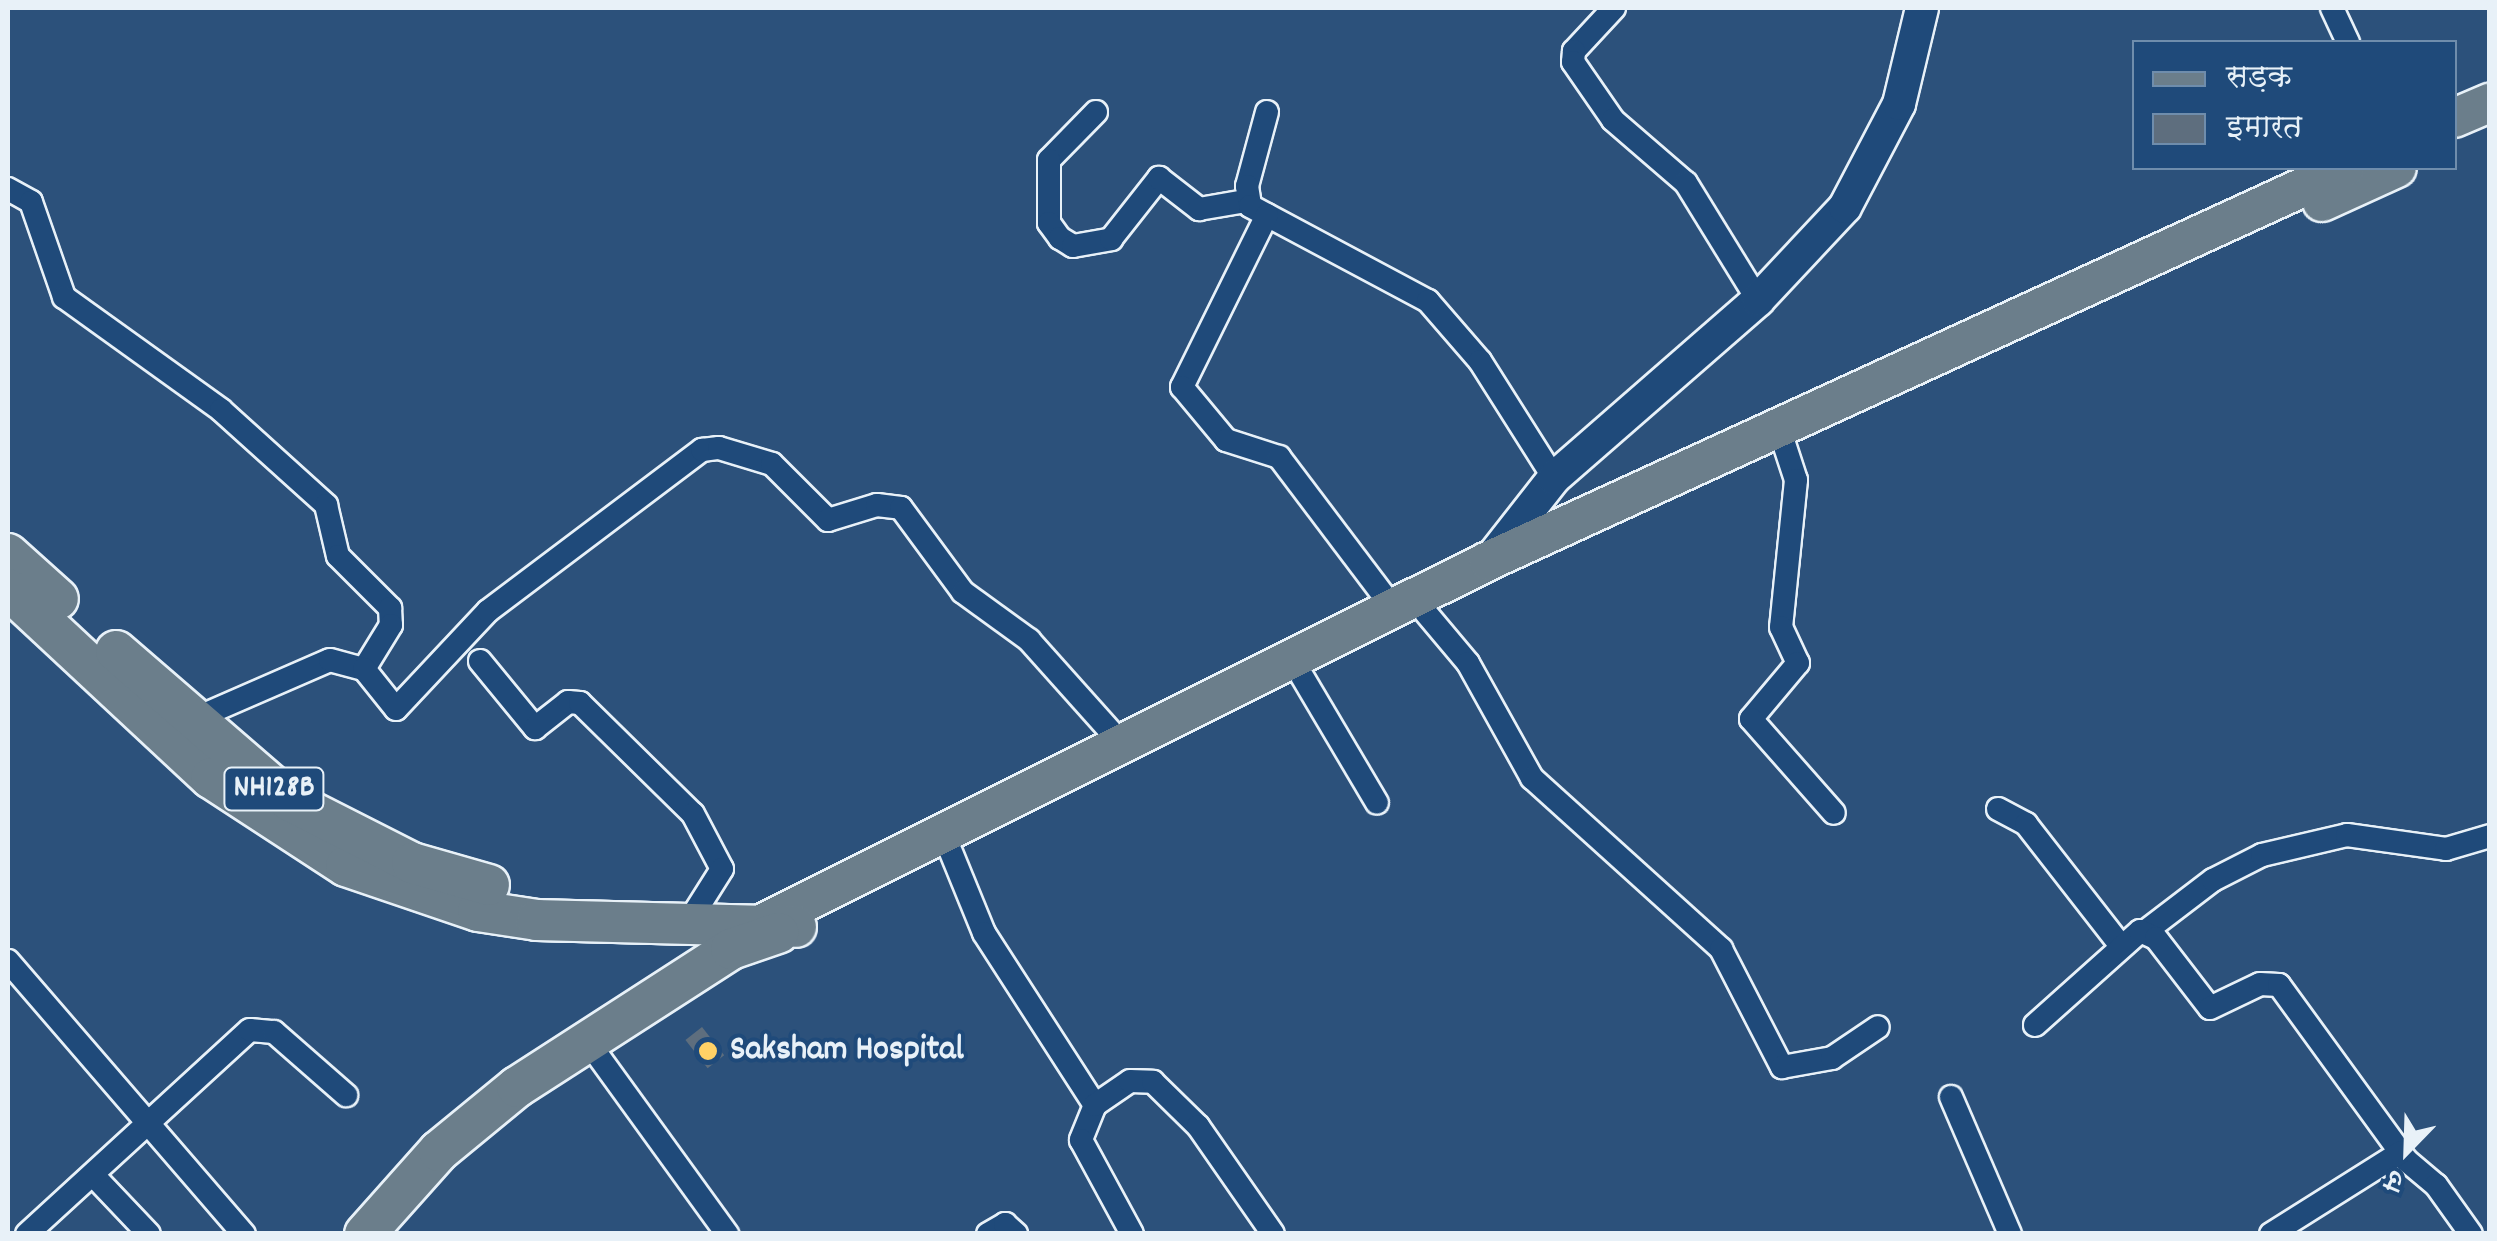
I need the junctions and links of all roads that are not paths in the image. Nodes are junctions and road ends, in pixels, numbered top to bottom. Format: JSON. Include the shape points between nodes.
{"nodes":[{"id":1,"x":1614,"y":8,"type":"edge"},
{"id":2,"x":1922,"y":8,"type":"edge"},
{"id":3,"x":2341,"y":10,"type":"edge"},
{"id":4,"x":2348,"y":40,"type":"edge"},
{"id":5,"x":2490,"y":102,"type":"edge"},
{"id":6,"x":1096,"y":112,"type":"dead end"},
{"id":7,"x":1268,"y":112,"type":"dead end"},
{"id":8,"x":2457,"y":117,"type":"edge"},
{"id":9,"x":2490,"y":126,"type":"edge"},
{"id":10,"x":2457,"y":141,"type":"edge"},
{"id":11,"x":2341,"y":170,"type":"edge"},
{"id":12,"x":2392,"y":170,"type":"edge"},
{"id":13,"x":8,"y":189,"type":"edge"},
{"id":14,"x":1246,"y":201,"type":"junction"},
{"id":15,"x":1267,"y":214,"type":"junction"},
{"id":16,"x":1758,"y":300,"type":"junction"},
{"id":17,"x":1783,"y":434,"type":"junction"},
{"id":18,"x":1554,"y":478,"type":"junction"},
{"id":19,"x":8,"y":554,"type":"edge"},
{"id":20,"x":1481,"y":574,"type":"junction"},
{"id":21,"x":8,"y":589,"type":"edge"},
{"id":22,"x":1410,"y":611,"type":"junction"},
{"id":23,"x":480,"y":660,"type":"dead end"},
{"id":24,"x":364,"y":669,"type":"junction"},
{"id":25,"x":1302,"y":676,"type":"junction"},
{"id":26,"x":192,"y":720,"type":"junction"},
{"id":27,"x":1122,"y":744,"type":"junction"},
{"id":28,"x":1377,"y":803,"type":"dead end"},
{"id":29,"x":1998,"y":808,"type":"dead end"},
{"id":30,"x":1834,"y":812,"type":"dead end"},
{"id":31,"x":2490,"y":836,"type":"edge"},
{"id":32,"x":951,"y":852,"type":"junction"},
{"id":33,"x":688,"y":923,"type":"junction"},
{"id":34,"x":601,"y":924,"type":"junction"},
{"id":35,"x":647,"y":924,"type":"junction"},
{"id":36,"x":796,"y":927,"type":"joint"},
{"id":37,"x":2146,"y":931,"type":"junction"},
{"id":38,"x":742,"y":936,"type":"junction"},
{"id":39,"x":2121,"y":946,"type":"junction"},
{"id":40,"x":8,"y":961,"type":"edge"},
{"id":41,"x":659,"y":994,"type":"junction"},
{"id":42,"x":2035,"y":1026,"type":"dead end"},
{"id":43,"x":1878,"y":1027,"type":"dead end"},
{"id":44,"x":586,"y":1040,"type":"junction"},
{"id":45,"x":346,"y":1095,"type":"dead end"},
{"id":46,"x":1950,"y":1097,"type":"dead end"},
{"id":47,"x":1094,"y":1105,"type":"junction"},
{"id":48,"x":146,"y":1128,"type":"junction"},
{"id":49,"x":2400,"y":1152,"type":"junction"},
{"id":50,"x":93,"y":1175,"type":"junction"},
{"id":51,"x":27,"y":1234,"type":"edge"},
{"id":52,"x":149,"y":1234,"type":"edge"},
{"id":53,"x":244,"y":1234,"type":"edge"},
{"id":54,"x":365,"y":1234,"type":"edge"},
{"id":55,"x":727,"y":1234,"type":"edge"},
{"id":56,"x":988,"y":1234,"type":"edge"},
{"id":57,"x":1016,"y":1234,"type":"edge"},
{"id":58,"x":1132,"y":1234,"type":"edge"},
{"id":59,"x":1272,"y":1234,"type":"edge"},
{"id":60,"x":2010,"y":1234,"type":"edge"},
{"id":61,"x":2271,"y":1234,"type":"edge"},
{"id":62,"x":2471,"y":1234,"type":"edge"}],
"edges":[{"from":1,"to":16,"type":"street","via":[[1574,50],[1573,62],[1613,120],[1686,183]]},
{"from":2,"to":16,"type":"main road","via":[[1899,104],[1871,168]]},
{"from":3,"to":4,"type":"street"},
{"from":5,"to":8,"type":"main road"},
{"from":6,"to":14,"type":"street","via":[[1060,144],[1046,174],[1049,223],[1073,246],[1119,234],[1158,178],[1199,210]]},
{"from":7,"to":14,"type":"street"},
{"from":9,"to":10,"type":"main road"},
{"from":11,"to":17,"type":"main road"},
{"from":12,"to":17,"type":"main road"},
{"from":13,"to":24,"type":"street","via":[[31,202],[64,296],[221,410],[326,505],[338,556],[390,608],[391,625]]},
{"from":14,"to":15,"type":"street"},
{"from":15,"to":18,"type":"street","via":[[1428,301],[1480,362]]},
{"from":15,"to":22,"type":"street","via":[[1182,386],[1226,440],[1279,456]]},
{"from":16,"to":18,"type":"main road"},
{"from":17,"to":20,"type":"main road"},
{"from":17,"to":30,"type":"street","via":[[1796,494],[1781,627],[1798,663],[1751,719]]},
{"from":18,"to":20,"type":"main road"},
{"from":19,"to":26,"type":"highway","number":"NH128B"},
{"from":20,"to":22,"type":"main road"},
{"from":21,"to":34,"type":"highway","number":"NH128B","via":[[211,778],[284,831],[422,896],[478,911]]},
{"from":22,"to":25,"type":"main road"},
{"from":22,"to":27,"type":"main road"},
{"from":22,"to":43,"type":"street","via":[[1468,663],[1500,732],[1532,778],[1721,949],[1782,1067],[1832,1058]]},
{"from":23,"to":33,"type":"street","via":[[535,728],[568,702],[580,703],[699,822],[722,868]]},
{"from":24,"to":26,"type":"street","via":[[316,662]]},
{"from":24,"to":27,"type":"street","via":[[396,709],[488,611],[702,450],[719,448],[772,464],[828,520],[877,505],[900,508],[964,592],[1029,640]]},
{"from":25,"to":28,"type":"street"},
{"from":25,"to":32,"type":"main road"},
{"from":26,"to":34,"type":"highway","number":"NH128B","via":[[290,801],[358,838]]},
{"from":27,"to":38,"type":"main road"},
{"from":29,"to":39,"type":"street","via":[[2026,824]]},
{"from":31,"to":37,"type":"street","via":[[2446,849],[2346,835],[2273,852],[2213,880]]},
{"from":32,"to":36,"type":"main road"},
{"from":32,"to":47,"type":"street","via":[[984,934]]},
{"from":33,"to":35,"type":"highway","number":"NH128B"},
{"from":33,"to":38,"type":"highway","number":"NH128B"},
{"from":34,"to":35,"type":"highway","number":"NH128B"},
{"from":35,"to":41,"type":"highway"},
{"from":36,"to":38,"type":"highway"},
{"from":37,"to":39,"type":"street"},
{"from":37,"to":49,"type":"street","via":[[2210,1008],[2260,984],[2279,984]]},
{"from":38,"to":41,"type":"highway"},
{"from":39,"to":42,"type":"street"},
{"from":40,"to":48,"type":"street"},
{"from":41,"to":44,"type":"highway"},
{"from":44,"to":54,"type":"highway","via":[[480,1115]]},
{"from":44,"to":55,"type":"street"},
{"from":45,"to":48,"type":"street","via":[[259,1028]]},
{"from":46,"to":60,"type":"street"},
{"from":47,"to":58,"type":"street","via":[[1081,1140]]},
{"from":47,"to":59,"type":"street","via":[[1130,1080],[1153,1082],[1198,1126]]},
{"from":48,"to":50,"type":"street"},
{"from":48,"to":53,"type":"street"},
{"from":49,"to":61,"type":"street"},
{"from":49,"to":62,"type":"street"},
{"from":50,"to":51,"type":"street"},
{"from":50,"to":52,"type":"street"},
{"from":56,"to":57,"type":"street","via":[[1005,1224]]}]}
